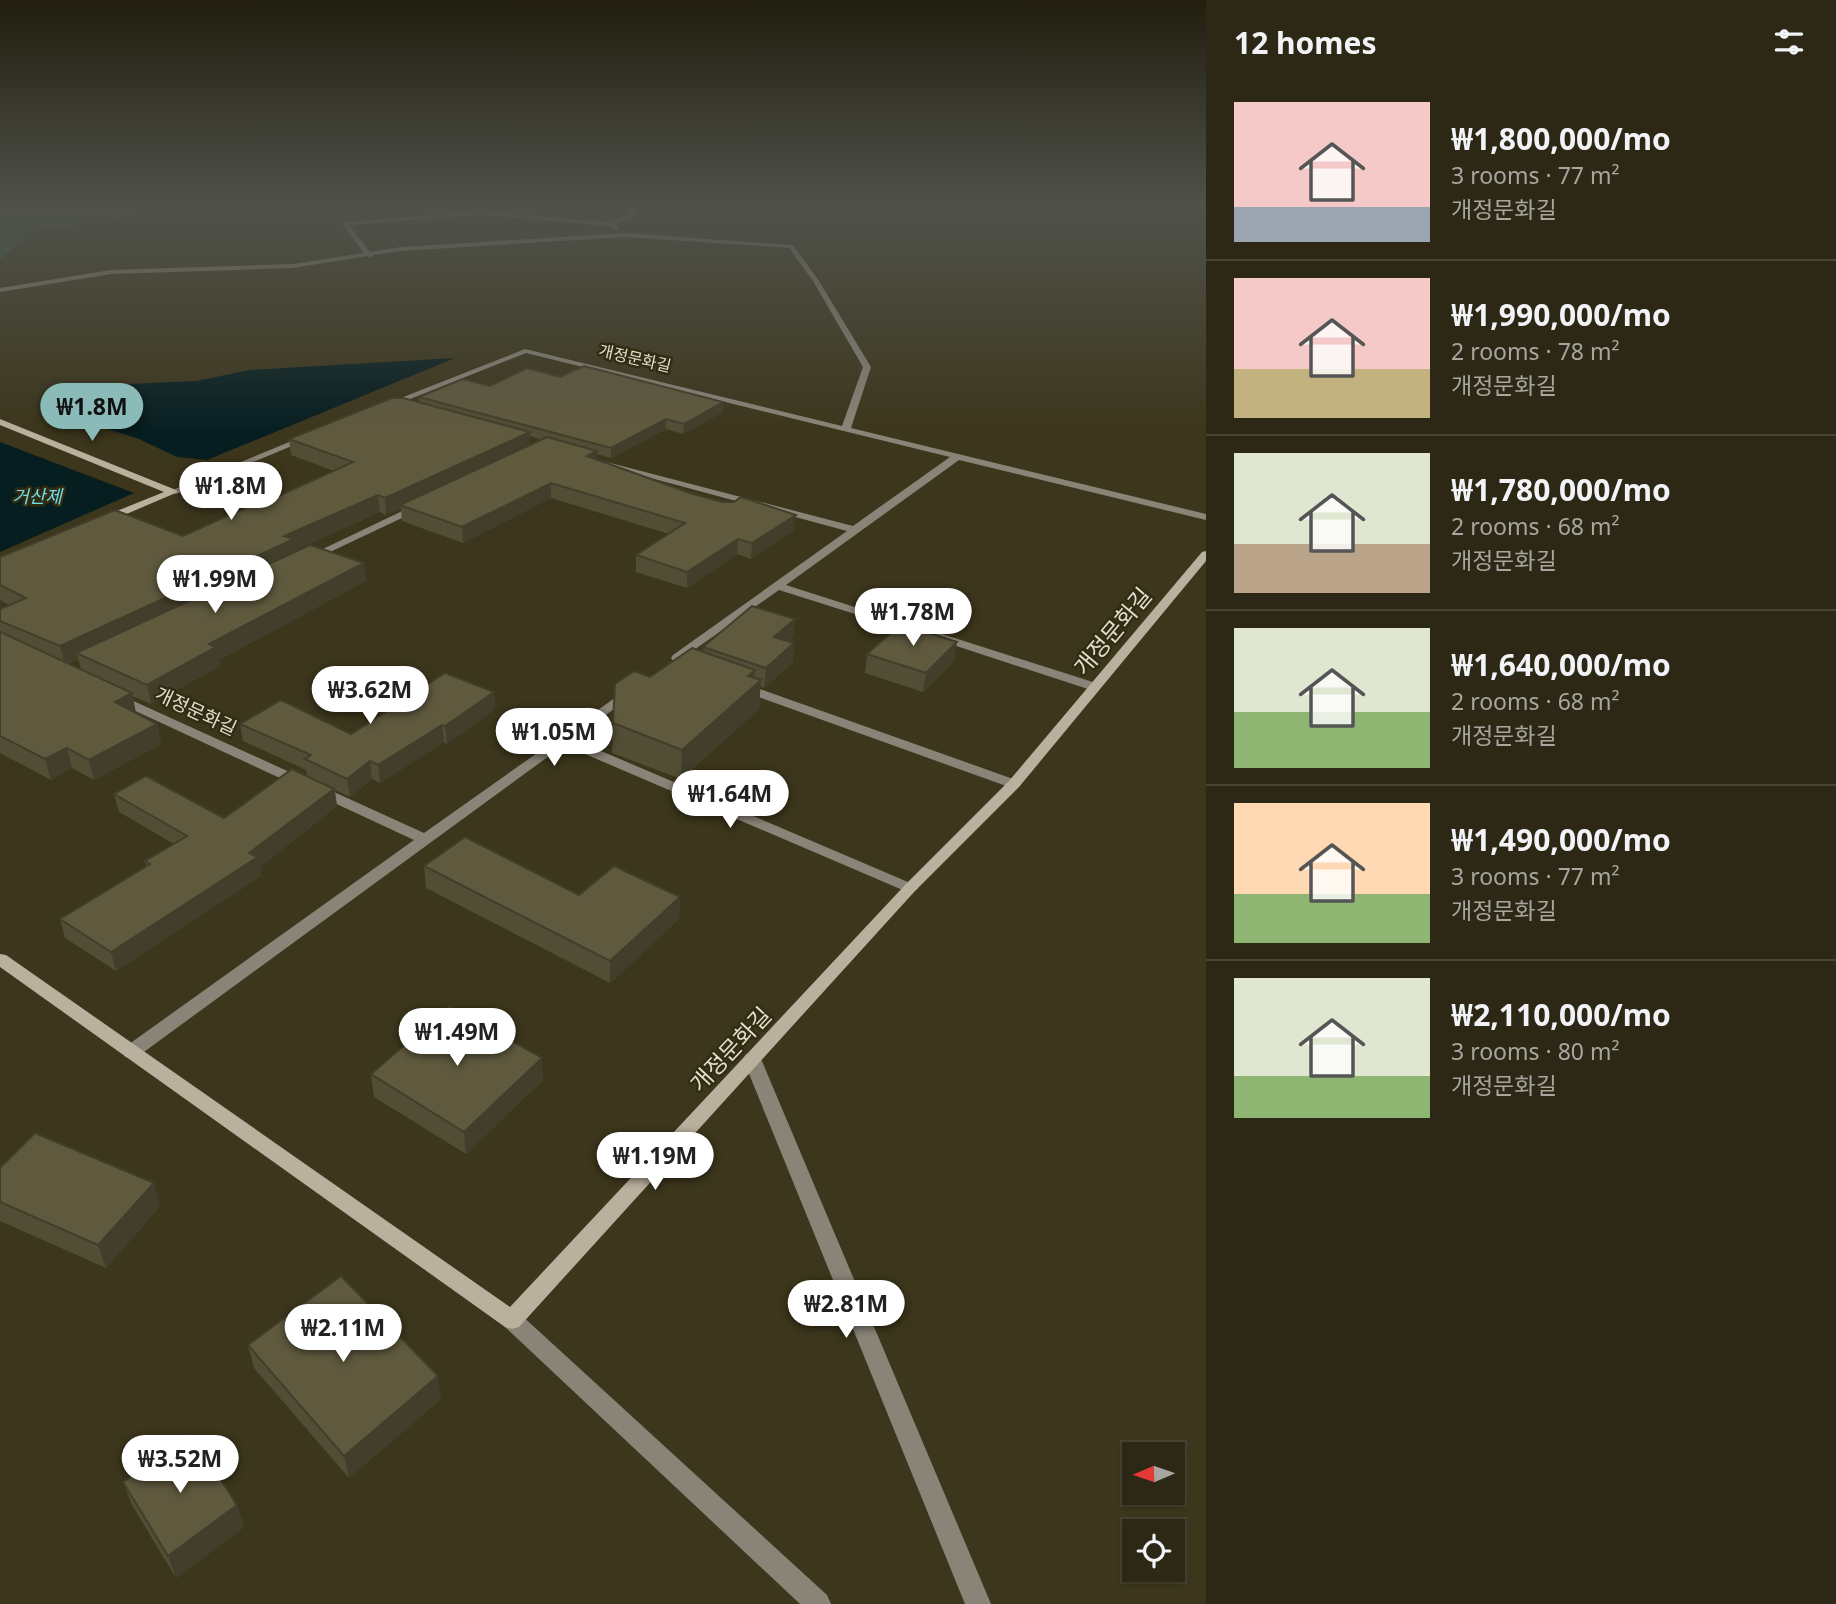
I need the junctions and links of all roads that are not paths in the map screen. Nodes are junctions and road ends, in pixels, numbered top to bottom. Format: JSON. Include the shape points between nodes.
{"nodes":[{"id":1,"x":50,"y":282,"type":"edge"},
{"id":2,"x":816,"y":282,"type":"edge"},
{"id":3,"x":0,"y":290,"type":"edge"},
{"id":4,"x":391,"y":404,"type":"junction"},
{"id":5,"x":404,"y":407,"type":"edge"},
{"id":6,"x":378,"y":409,"type":"edge"},
{"id":7,"x":0,"y":422,"type":"edge"},
{"id":8,"x":846,"y":428,"type":"junction"},
{"id":9,"x":314,"y":435,"type":"edge"},
{"id":10,"x":958,"y":456,"type":"junction"},
{"id":11,"x":585,"y":458,"type":"edge"},
{"id":12,"x":173,"y":492,"type":"junction"},
{"id":13,"x":431,"y":501,"type":"edge"},
{"id":14,"x":1206,"y":517,"type":"edge"},
{"id":15,"x":99,"y":522,"type":"edge"},
{"id":16,"x":855,"y":530,"type":"junction"},
{"id":17,"x":1206,"y":554,"type":"edge"},
{"id":18,"x":292,"y":566,"type":"edge"},
{"id":19,"x":778,"y":586,"type":"junction"},
{"id":20,"x":673,"y":666,"type":"edge"},
{"id":21,"x":725,"y":680,"type":"edge"},
{"id":22,"x":640,"y":685,"type":"edge"},
{"id":23,"x":1095,"y":687,"type":"junction"},
{"id":24,"x":101,"y":690,"type":"edge"},
{"id":25,"x":564,"y":740,"type":"junction"},
{"id":26,"x":1014,"y":783,"type":"junction"},
{"id":27,"x":426,"y":840,"type":"junction"},
{"id":28,"x":910,"y":888,"type":"junction"},
{"id":29,"x":0,"y":959,"type":"edge"},
{"id":30,"x":131,"y":1052,"type":"junction"},
{"id":31,"x":752,"y":1059,"type":"junction"},
{"id":32,"x":512,"y":1320,"type":"junction"},
{"id":33,"x":818,"y":1604,"type":"edge"},
{"id":34,"x":978,"y":1604,"type":"edge"}],
"edges":[{"from":1,"to":3,"type":"street"},
{"from":2,"to":8,"type":"street","via":[[866,367]]},
{"from":4,"to":5,"type":"street"},
{"from":4,"to":6,"type":"street","name":"개정문화길"},
{"from":4,"to":8,"type":"street","name":"개정문화길","via":[[525,351]]},
{"from":7,"to":12,"type":"street"},
{"from":8,"to":10,"type":"street","name":"개정문화길"},
{"from":9,"to":12,"type":"street"},
{"from":10,"to":14,"type":"street","name":"개정문화길"},
{"from":10,"to":16,"type":"street"},
{"from":11,"to":16,"type":"street"},
{"from":12,"to":15,"type":"street"},
{"from":13,"to":18,"type":"street"},
{"from":16,"to":19,"type":"street"},
{"from":17,"to":23,"type":"street","name":"개정문화길"},
{"from":19,"to":20,"type":"street"},
{"from":19,"to":23,"type":"street"},
{"from":21,"to":26,"type":"street"},
{"from":22,"to":25,"type":"street"},
{"from":23,"to":26,"type":"street","name":"개정문화길"},
{"from":24,"to":27,"type":"street","name":"개정문화길"},
{"from":25,"to":27,"type":"street"},
{"from":25,"to":28,"type":"street"},
{"from":26,"to":28,"type":"street","name":"개정문화길"},
{"from":27,"to":30,"type":"street"},
{"from":28,"to":31,"type":"street","name":"개정문화길"},
{"from":29,"to":30,"type":"street"},
{"from":30,"to":32,"type":"street"},
{"from":31,"to":32,"type":"street","name":"개정문화길"},
{"from":31,"to":34,"type":"street"},
{"from":32,"to":33,"type":"street"}]}
